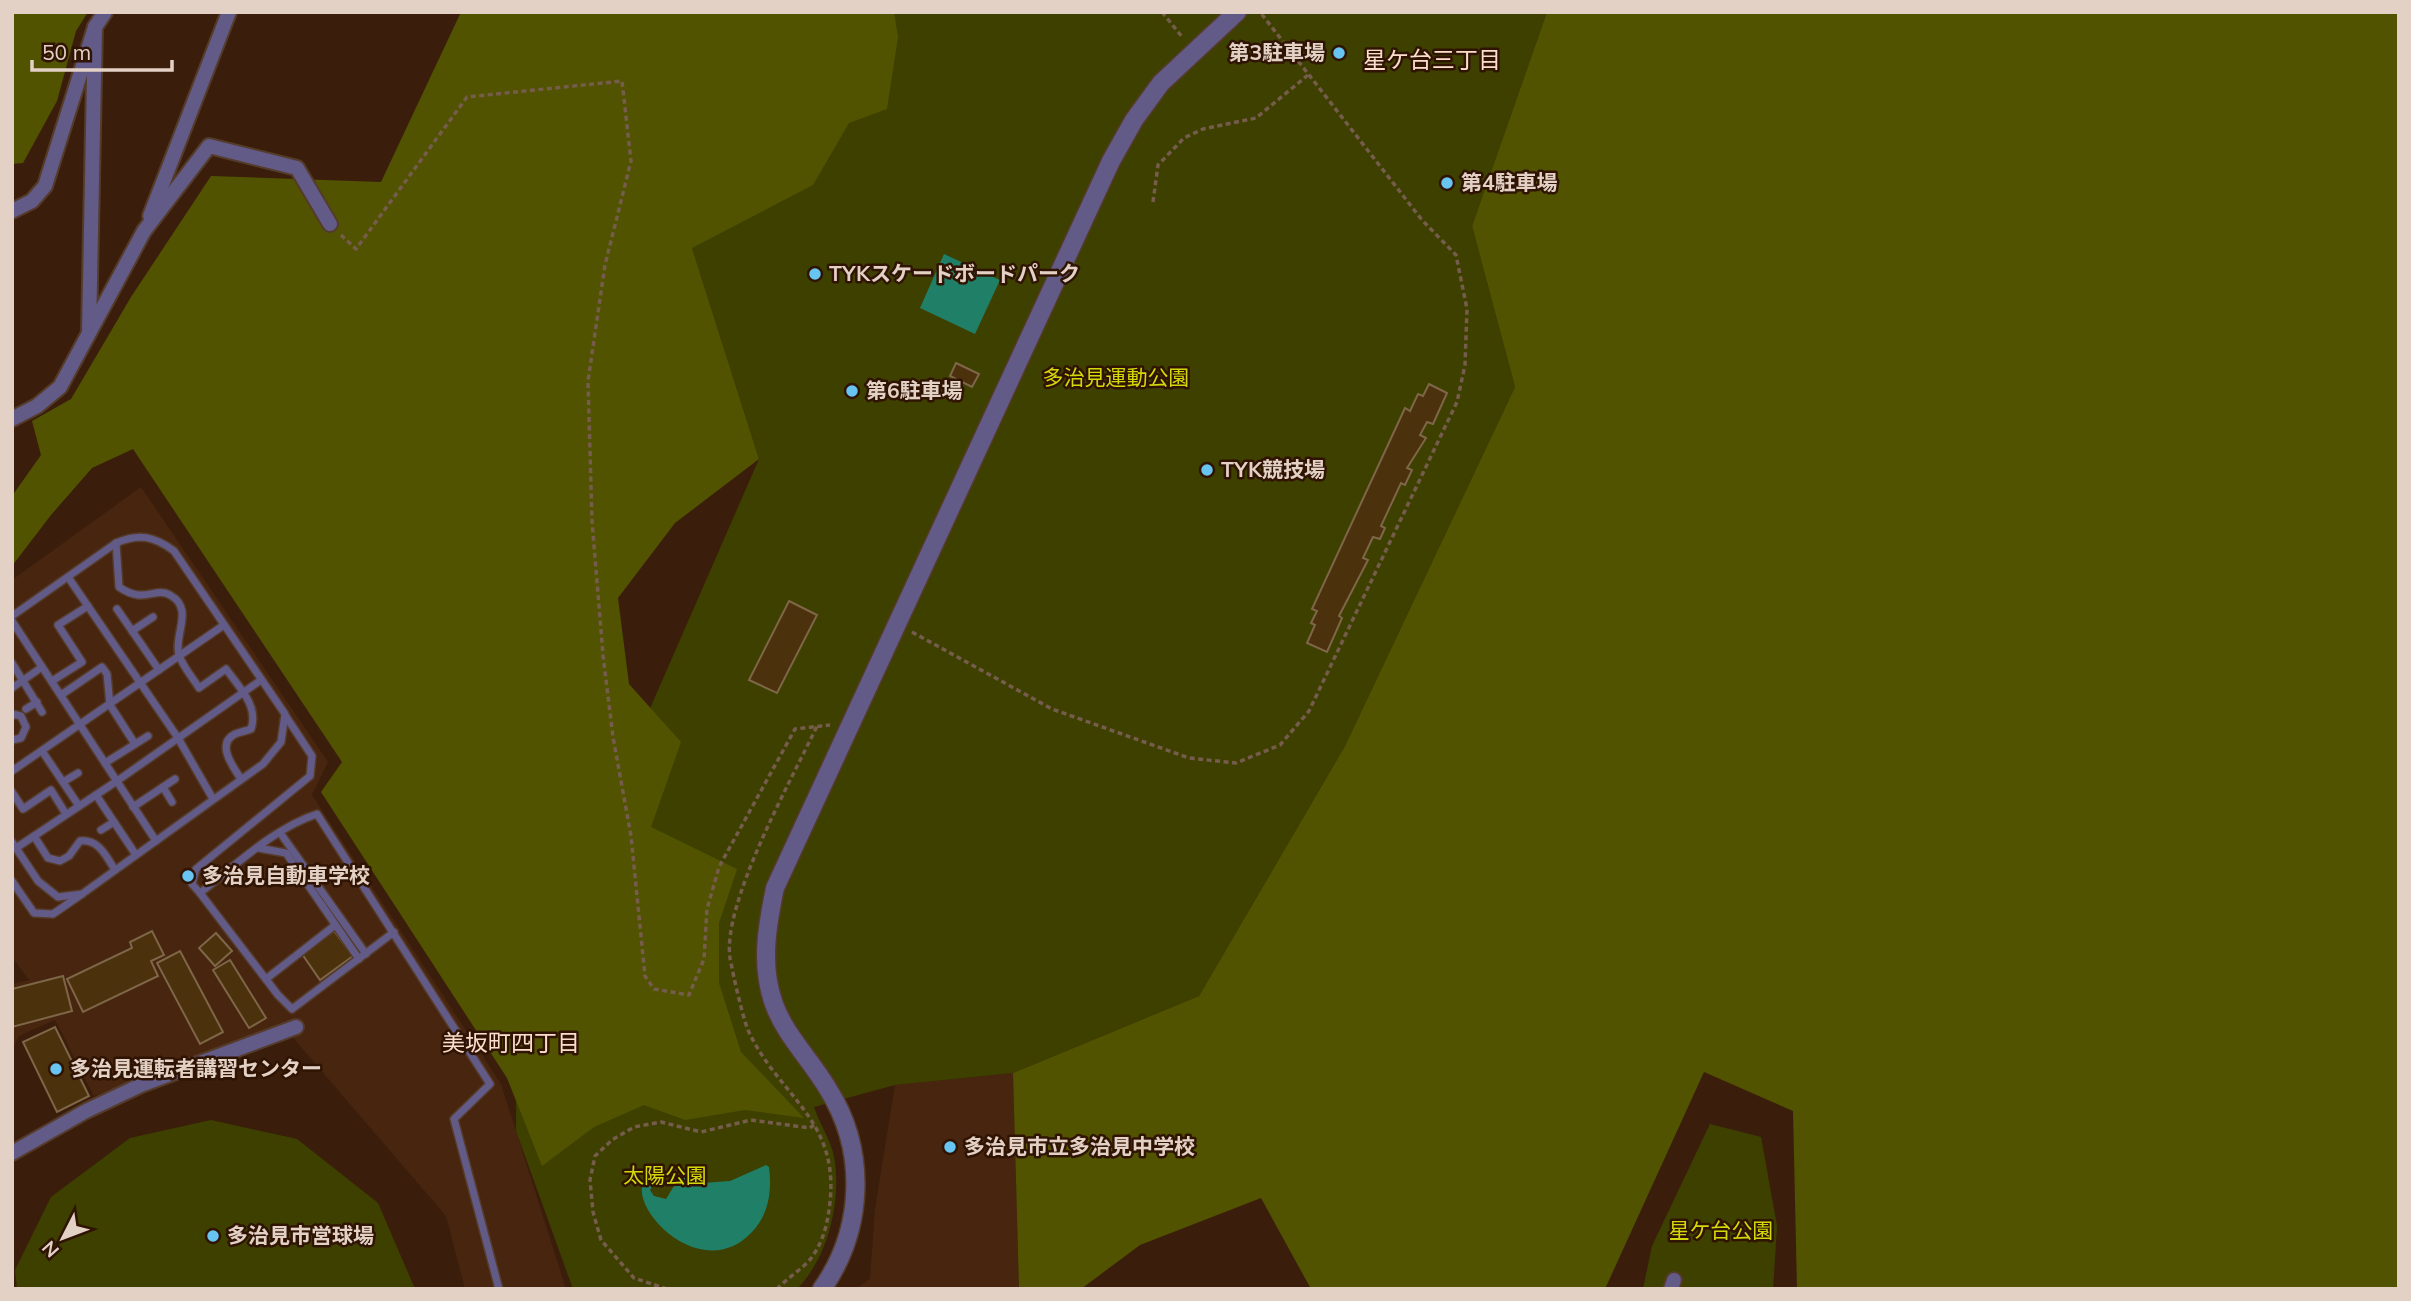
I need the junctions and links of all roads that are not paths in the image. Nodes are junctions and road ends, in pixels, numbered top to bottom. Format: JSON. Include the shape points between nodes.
{"nodes":[{"id":1,"x":105,"y":12,"type":"edge"},
{"id":2,"x":229,"y":12,"type":"edge"},
{"id":3,"x":1237,"y":12,"type":"edge"},
{"id":4,"x":96,"y":27,"type":"junction"},
{"id":5,"x":12,"y":211,"type":"edge"},
{"id":6,"x":330,"y":224,"type":"road end"},
{"id":7,"x":144,"y":231,"type":"junction"},
{"id":8,"x":89,"y":337,"type":"junction"},
{"id":9,"x":12,"y":419,"type":"edge"},
{"id":10,"x":116,"y":543,"type":"junction"},
{"id":11,"x":68,"y":577,"type":"junction"},
{"id":12,"x":88,"y":606,"type":"junction"},
{"id":13,"x":117,"y":609,"type":"dead end"},
{"id":14,"x":153,"y":617,"type":"dead end"},
{"id":15,"x":12,"y":619,"type":"edge"},
{"id":16,"x":224,"y":625,"type":"junction"},
{"id":17,"x":132,"y":631,"type":"junction"},
{"id":18,"x":180,"y":656,"type":"junction"},
{"id":19,"x":12,"y":663,"type":"edge"},
{"id":20,"x":43,"y":667,"type":"junction"},
{"id":21,"x":159,"y":670,"type":"junction"},
{"id":22,"x":261,"y":680,"type":"junction"},
{"id":23,"x":23,"y":681,"type":"junction"},
{"id":24,"x":52,"y":681,"type":"junction"},
{"id":25,"x":141,"y":683,"type":"junction"},
{"id":26,"x":12,"y":688,"type":"edge"},
{"id":27,"x":243,"y":693,"type":"junction"},
{"id":28,"x":61,"y":695,"type":"junction"},
{"id":29,"x":37,"y":702,"type":"junction"},
{"id":30,"x":110,"y":705,"type":"junction"},
{"id":31,"x":26,"y":709,"type":"dead end"},
{"id":32,"x":43,"y":712,"type":"dead end"},
{"id":33,"x":12,"y":714,"type":"edge"},
{"id":34,"x":285,"y":714,"type":"junction"},
{"id":35,"x":80,"y":725,"type":"junction"},
{"id":36,"x":148,"y":736,"type":"dead end"},
{"id":37,"x":178,"y":738,"type":"junction"},
{"id":38,"x":12,"y":740,"type":"edge"},
{"id":39,"x":135,"y":744,"type":"junction"},
{"id":40,"x":42,"y":751,"type":"junction"},
{"id":41,"x":105,"y":763,"type":"junction"},
{"id":42,"x":12,"y":771,"type":"edge"},
{"id":43,"x":78,"y":773,"type":"dead end"},
{"id":44,"x":176,"y":779,"type":"dead end"},
{"id":45,"x":241,"y":779,"type":"junction"},
{"id":46,"x":117,"y":781,"type":"junction"},
{"id":47,"x":63,"y":782,"type":"junction"},
{"id":48,"x":163,"y":787,"type":"junction"},
{"id":49,"x":12,"y":792,"type":"edge"},
{"id":50,"x":96,"y":795,"type":"junction"},
{"id":51,"x":213,"y":799,"type":"junction"},
{"id":52,"x":172,"y":802,"type":"dead end"},
{"id":53,"x":79,"y":806,"type":"junction"},
{"id":54,"x":133,"y":807,"type":"junction"},
{"id":55,"x":66,"y":814,"type":"junction"},
{"id":56,"x":114,"y":822,"type":"junction"},
{"id":57,"x":101,"y":830,"type":"dead end"},
{"id":58,"x":281,"y":834,"type":"junction"},
{"id":59,"x":34,"y":836,"type":"junction"},
{"id":60,"x":156,"y":841,"type":"junction"},
{"id":61,"x":14,"y":845,"type":"edge"},
{"id":62,"x":258,"y":848,"type":"junction"},
{"id":63,"x":136,"y":855,"type":"junction"},
{"id":64,"x":115,"y":870,"type":"junction"},
{"id":65,"x":12,"y":881,"type":"edge"},
{"id":66,"x":200,"y":893,"type":"junction"},
{"id":67,"x":82,"y":894,"type":"junction"},
{"id":68,"x":334,"y":926,"type":"junction"},
{"id":69,"x":394,"y":932,"type":"junction"},
{"id":70,"x":363,"y":957,"type":"junction"},
{"id":71,"x":266,"y":979,"type":"junction"},
{"id":72,"x":296,"y":1027,"type":"dead end"},
{"id":73,"x":12,"y":1153,"type":"edge"},
{"id":74,"x":499,"y":1289,"type":"edge"},
{"id":75,"x":822,"y":1289,"type":"edge"}],
"edges":[{"from":1,"to":4,"type":"street"},
{"from":2,"to":7,"type":"street"},
{"from":3,"to":75,"type":"street","via":[[1161,83],[1111,161],[775,888],[766,932],[767,973],[774,1004],[842,1114],[856,1158],[857,1189],[850,1226],[839,1264]]},
{"from":4,"to":5,"type":"street","via":[[46,186],[32,201]]},
{"from":4,"to":8,"type":"street"},
{"from":6,"to":7,"type":"street","via":[[297,168],[209,146]]},
{"from":7,"to":8,"type":"street"},
{"from":8,"to":9,"type":"street","via":[[60,387]]},
{"from":10,"to":11,"type":"lane"},
{"from":10,"to":16,"type":"lane","via":[[133,536],[158,539],[174,551]]},
{"from":10,"to":18,"type":"lane","via":[[119,587],[132,596],[170,595],[181,606]]},
{"from":11,"to":12,"type":"lane"},
{"from":11,"to":15,"type":"lane"},
{"from":12,"to":24,"type":"lane","via":[[58,625],[82,662]]},
{"from":12,"to":25,"type":"lane"},
{"from":13,"to":17,"type":"lane"},
{"from":14,"to":17,"type":"lane"},
{"from":15,"to":20,"type":"lane"},
{"from":16,"to":18,"type":"lane"},
{"from":16,"to":22,"type":"lane"},
{"from":17,"to":21,"type":"lane"},
{"from":18,"to":21,"type":"lane"},
{"from":18,"to":27,"type":"lane","via":[[199,688],[226,669]]},
{"from":19,"to":23,"type":"lane"},
{"from":20,"to":23,"type":"lane"},
{"from":20,"to":24,"type":"lane"},
{"from":21,"to":25,"type":"lane"},
{"from":22,"to":27,"type":"lane"},
{"from":22,"to":34,"type":"lane"},
{"from":23,"to":26,"type":"lane"},
{"from":23,"to":29,"type":"lane"},
{"from":24,"to":28,"type":"lane"},
{"from":25,"to":30,"type":"lane"},
{"from":25,"to":37,"type":"lane"},
{"from":27,"to":37,"type":"lane"},
{"from":27,"to":45,"type":"lane","via":[[255,718],[251,729],[234,734],[227,743],[227,758]]},
{"from":28,"to":30,"type":"lane","via":[[102,667]]},
{"from":28,"to":35,"type":"lane"},
{"from":29,"to":31,"type":"lane"},
{"from":29,"to":32,"type":"lane"},
{"from":30,"to":35,"type":"lane"},
{"from":30,"to":39,"type":"lane"},
{"from":33,"to":38,"type":"lane","via":[[21,716],[26,727],[21,738]]},
{"from":34,"to":45,"type":"lane","via":[[281,742],[263,764]]},
{"from":34,"to":66,"type":"lane","via":[[312,756],[310,776],[196,869],[192,884]]},
{"from":35,"to":40,"type":"lane"},
{"from":35,"to":41,"type":"lane"},
{"from":36,"to":39,"type":"lane"},
{"from":37,"to":46,"type":"lane"},
{"from":37,"to":51,"type":"lane"},
{"from":39,"to":41,"type":"lane"},
{"from":40,"to":42,"type":"lane"},
{"from":40,"to":47,"type":"lane"},
{"from":41,"to":46,"type":"lane"},
{"from":43,"to":47,"type":"lane"},
{"from":44,"to":48,"type":"lane"},
{"from":45,"to":51,"type":"lane"},
{"from":46,"to":50,"type":"lane"},
{"from":46,"to":54,"type":"lane"},
{"from":47,"to":53,"type":"lane"},
{"from":48,"to":52,"type":"lane"},
{"from":48,"to":54,"type":"lane"},
{"from":49,"to":55,"type":"lane","via":[[23,809],[51,790]]},
{"from":50,"to":53,"type":"lane"},
{"from":50,"to":56,"type":"lane"},
{"from":51,"to":60,"type":"lane"},
{"from":53,"to":55,"type":"lane"},
{"from":54,"to":60,"type":"lane"},
{"from":55,"to":59,"type":"lane"},
{"from":56,"to":57,"type":"lane"},
{"from":56,"to":63,"type":"lane"},
{"from":58,"to":62,"type":"lane"},
{"from":58,"to":69,"type":"lane","via":[[317,814]]},
{"from":58,"to":70,"type":"lane"},
{"from":59,"to":61,"type":"lane"},
{"from":59,"to":64,"type":"lane","via":[[48,858],[60,861],[80,841],[89,840],[99,846]]},
{"from":60,"to":63,"type":"lane"},
{"from":61,"to":67,"type":"lane","via":[[38,881],[58,897]]},
{"from":62,"to":66,"type":"lane"},
{"from":62,"to":68,"type":"lane","via":[[286,853]]},
{"from":63,"to":64,"type":"lane"},
{"from":64,"to":67,"type":"lane"},
{"from":65,"to":67,"type":"lane","via":[[34,913],[53,914]]},
{"from":66,"to":71,"type":"lane"},
{"from":68,"to":70,"type":"lane"},
{"from":68,"to":71,"type":"lane"},
{"from":69,"to":70,"type":"lane"},
{"from":69,"to":74,"type":"lane","via":[[491,1084],[454,1119]]},
{"from":70,"to":71,"type":"lane","via":[[292,1009]]},
{"from":72,"to":73,"type":"street","via":[[141,1085]]}]}
